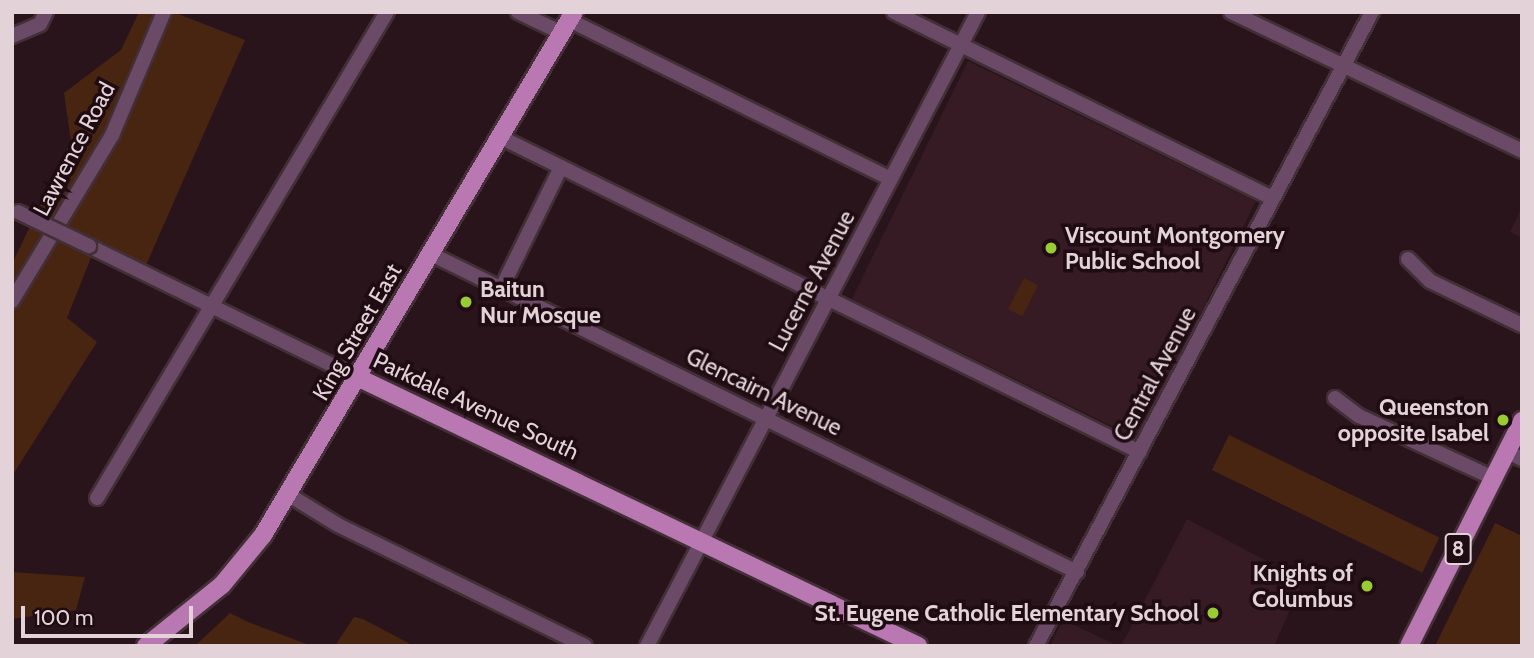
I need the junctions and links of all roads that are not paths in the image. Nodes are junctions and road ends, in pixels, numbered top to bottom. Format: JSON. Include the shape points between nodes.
{"nodes":[{"id":1,"x":46,"y":12,"type":"edge"},
{"id":2,"x":164,"y":12,"type":"edge"},
{"id":3,"x":387,"y":12,"type":"edge"},
{"id":4,"x":519,"y":12,"type":"edge"},
{"id":5,"x":894,"y":12,"type":"edge"},
{"id":6,"x":978,"y":12,"type":"edge"},
{"id":7,"x":1231,"y":12,"type":"edge"},
{"id":8,"x":1372,"y":12,"type":"edge"},
{"id":9,"x":568,"y":22,"type":"edge"},
{"id":10,"x":12,"y":36,"type":"edge"},
{"id":11,"x":961,"y":46,"type":"junction"},
{"id":12,"x":1343,"y":66,"type":"junction"},
{"id":13,"x":500,"y":137,"type":"junction"},
{"id":14,"x":1522,"y":151,"type":"edge"},
{"id":15,"x":561,"y":167,"type":"junction"},
{"id":16,"x":891,"y":178,"type":"junction"},
{"id":17,"x":1272,"y":198,"type":"junction"},
{"id":18,"x":15,"y":211,"type":"edge"},
{"id":19,"x":431,"y":254,"type":"junction"},
{"id":20,"x":1408,"y":260,"type":"dead end"},
{"id":21,"x":502,"y":289,"type":"junction"},
{"id":22,"x":828,"y":299,"type":"junction"},
{"id":23,"x":12,"y":301,"type":"edge"},
{"id":24,"x":213,"y":305,"type":"junction"},
{"id":25,"x":1522,"y":325,"type":"edge"},
{"id":26,"x":359,"y":378,"type":"junction"},
{"id":27,"x":1335,"y":398,"type":"dead end"},
{"id":28,"x":766,"y":418,"type":"junction"},
{"id":29,"x":1522,"y":421,"type":"edge"},
{"id":30,"x":1140,"y":452,"type":"junction"},
{"id":31,"x":1514,"y":455,"type":"edge"},
{"id":32,"x":1493,"y":478,"type":"junction"},
{"id":33,"x":289,"y":495,"type":"junction"},
{"id":34,"x":97,"y":498,"type":"dead end"},
{"id":35,"x":701,"y":541,"type":"junction"},
{"id":36,"x":1077,"y":572,"type":"junction"},
{"id":37,"x":146,"y":646,"type":"edge"},
{"id":38,"x":585,"y":646,"type":"edge"},
{"id":39,"x":647,"y":646,"type":"edge"},
{"id":40,"x":918,"y":646,"type":"edge"},
{"id":41,"x":1036,"y":646,"type":"edge"},
{"id":42,"x":1409,"y":646,"type":"edge"}],
"edges":[{"from":1,"to":10,"type":"street","via":[[40,24]]},
{"from":2,"to":23,"type":"street","name":"Lawrence Road","via":[[112,135]]},
{"from":3,"to":24,"type":"street"},
{"from":4,"to":9,"type":"street"},
{"from":5,"to":11,"type":"street"},
{"from":6,"to":11,"type":"street","name":"Lucerne Avenue"},
{"from":7,"to":12,"type":"street"},
{"from":8,"to":12,"type":"street","name":"Central Avenue"},
{"from":9,"to":13,"type":"main road","name":"King Street East"},
{"from":9,"to":16,"type":"street"},
{"from":11,"to":16,"type":"street","name":"Lucerne Avenue"},
{"from":11,"to":17,"type":"street"},
{"from":12,"to":14,"type":"street"},
{"from":12,"to":17,"type":"street","name":"Central Avenue"},
{"from":13,"to":15,"type":"street"},
{"from":13,"to":19,"type":"main road","name":"King Street East"},
{"from":15,"to":21,"type":"street"},
{"from":15,"to":22,"type":"street"},
{"from":16,"to":22,"type":"street","name":"Lucerne Avenue"},
{"from":17,"to":30,"type":"street","name":"Central Avenue"},
{"from":18,"to":24,"type":"street","name":"Parkdale Avenue South","bridge":true},
{"from":19,"to":21,"type":"street","name":"Glencairn Avenue"},
{"from":19,"to":26,"type":"main road","name":"King Street East"},
{"from":20,"to":25,"type":"street","via":[[1430,281]]},
{"from":21,"to":28,"type":"street","name":"Glencairn Avenue"},
{"from":22,"to":28,"type":"street","name":"Lucerne Avenue"},
{"from":22,"to":30,"type":"street"},
{"from":24,"to":26,"type":"street","name":"Parkdale Avenue South"},
{"from":24,"to":34,"type":"street"},
{"from":26,"to":33,"type":"main road","name":"King Street East"},
{"from":26,"to":35,"type":"main road","name":"Parkdale Avenue South"},
{"from":27,"to":32,"type":"street","via":[[1359,416]]},
{"from":28,"to":35,"type":"street","name":"Lucerne Avenue"},
{"from":28,"to":36,"type":"street","name":"Glencairn Avenue"},
{"from":29,"to":31,"type":"main road","number":"8"},
{"from":30,"to":36,"type":"street","name":"Central Avenue"},
{"from":31,"to":32,"type":"main road","number":"8"},
{"from":32,"to":42,"type":"main road","number":"8"},
{"from":33,"to":37,"type":"main road","name":"King Street East","via":[[222,585]]},
{"from":33,"to":38,"type":"street","via":[[338,525]]},
{"from":35,"to":39,"type":"street","name":"Lucerne Avenue"},
{"from":35,"to":40,"type":"main road","name":"Parkdale Avenue South"},
{"from":36,"to":41,"type":"street","name":"Central Avenue"}]}
